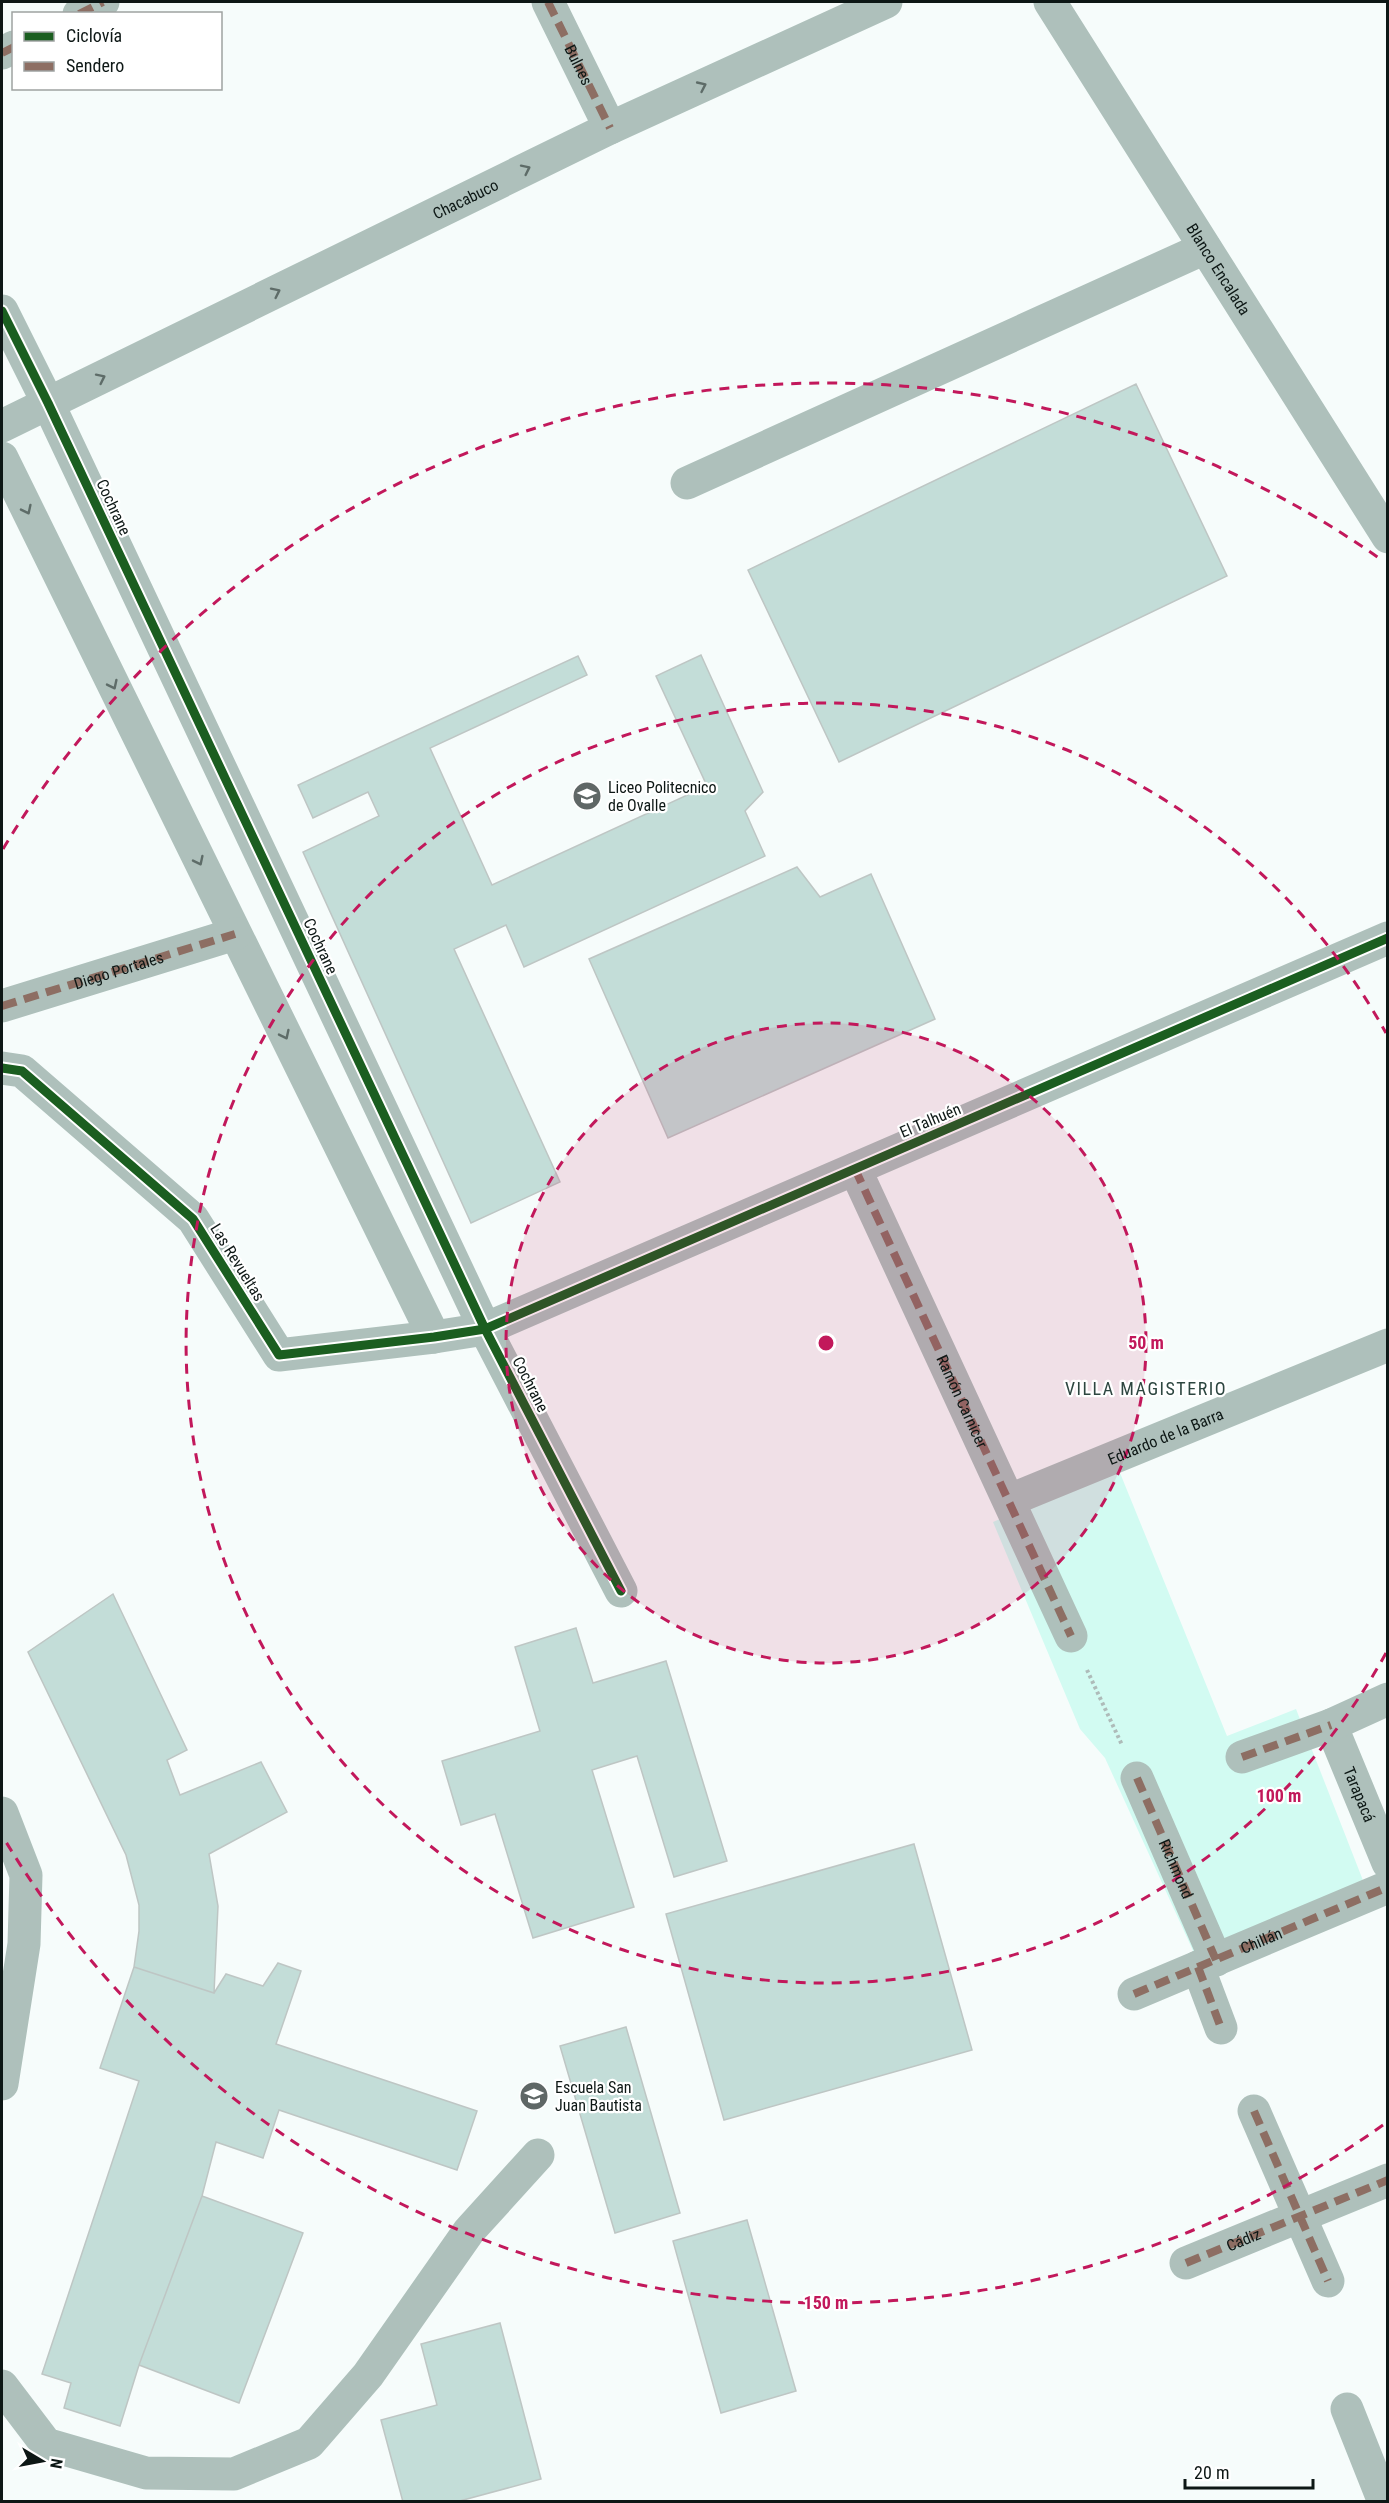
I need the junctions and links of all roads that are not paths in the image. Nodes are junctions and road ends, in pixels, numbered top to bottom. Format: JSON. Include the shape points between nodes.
{"nodes":[{"id":1,"x":103,"y":2,"type":"edge"},
{"id":2,"x":548,"y":2,"type":"edge"},
{"id":3,"x":886,"y":2,"type":"edge"},
{"id":4,"x":1050,"y":2,"type":"edge"},
{"id":5,"x":83,"y":12,"type":"edge"},
{"id":6,"x":610,"y":128,"type":"junction"},
{"id":7,"x":1205,"y":248,"type":"junction"},
{"id":8,"x":2,"y":311,"type":"edge"},
{"id":9,"x":48,"y":403,"type":"junction"},
{"id":10,"x":2,"y":426,"type":"edge"},
{"id":11,"x":2,"y":458,"type":"edge"},
{"id":12,"x":687,"y":483,"type":"dead end"},
{"id":13,"x":1388,"y":537,"type":"edge"},
{"id":14,"x":235,"y":934,"type":"junction"},
{"id":15,"x":1388,"y":938,"type":"edge"},
{"id":16,"x":2,"y":1006,"type":"edge"},
{"id":17,"x":2,"y":1068,"type":"edge"},
{"id":18,"x":855,"y":1169,"type":"junction"},
{"id":19,"x":485,"y":1329,"type":"junction"},
{"id":20,"x":434,"y":1337,"type":"junction"},
{"id":21,"x":1388,"y":1345,"type":"edge"},
{"id":22,"x":1010,"y":1500,"type":"junction"},
{"id":23,"x":621,"y":1591,"type":"dead end"},
{"id":24,"x":1071,"y":1636,"type":"road end"},
{"id":25,"x":1388,"y":1699,"type":"edge"},
{"id":26,"x":1331,"y":1725,"type":"junction"},
{"id":27,"x":1242,"y":1757,"type":"dead end"},
{"id":28,"x":1137,"y":1778,"type":"road end"},
{"id":29,"x":2,"y":1813,"type":"edge"},
{"id":30,"x":1388,"y":1863,"type":"edge"},
{"id":31,"x":1388,"y":1887,"type":"edge"},
{"id":32,"x":1207,"y":1964,"type":"junction"},
{"id":33,"x":1134,"y":1994,"type":"dead end"},
{"id":34,"x":1221,"y":2028,"type":"dead end"},
{"id":35,"x":2,"y":2084,"type":"edge"},
{"id":36,"x":1254,"y":2111,"type":"dead end"},
{"id":37,"x":538,"y":2155,"type":"dead end"},
{"id":38,"x":1388,"y":2180,"type":"edge"},
{"id":39,"x":1300,"y":2216,"type":"junction"},
{"id":40,"x":1186,"y":2263,"type":"dead end"},
{"id":41,"x":1328,"y":2281,"type":"dead end"},
{"id":42,"x":2,"y":2386,"type":"edge"},
{"id":43,"x":1347,"y":2409,"type":"dead end"},
{"id":44,"x":1384,"y":2502,"type":"edge"}],
"edges":[{"from":1,"to":5,"type":"street"},
{"from":2,"to":6,"type":"street","name":"Bulnes"},
{"from":6,"to":3,"type":"street","name":"Chacabuco","one_way":true},
{"from":4,"to":7,"type":"street","name":"Blanco Encalada"},
{"from":9,"to":6,"type":"street","name":"Chacabuco","one_way":true},
{"from":7,"to":12,"type":"street"},
{"from":7,"to":13,"type":"street","name":"Blanco Encalada"},
{"from":8,"to":9,"type":"street","name":"Cochrane"},
{"from":9,"to":10,"type":"street","name":"Chacabuco"},
{"from":9,"to":19,"type":"street","name":"Cochrane"},
{"from":11,"to":14,"type":"street","one_way":true},
{"from":14,"to":16,"type":"street","name":"Diego Portales"},
{"from":14,"to":20,"type":"street","one_way":true},
{"from":15,"to":18,"type":"street","name":"El Talhuén"},
{"from":17,"to":20,"type":"street","name":"Las Revueltas","via":[[22,1071],[193,1219],[279,1355]]},
{"from":18,"to":19,"type":"street","name":"El Talhuén"},
{"from":18,"to":22,"type":"street","name":"Ramón Carnicer"},
{"from":19,"to":20,"type":"street","name":"Las Revueltas"},
{"from":19,"to":23,"type":"street","name":"Cochrane"},
{"from":21,"to":22,"type":"street","name":"Eduardo de la Barra"},
{"from":22,"to":24,"type":"street","name":"Ramón Carnicer"},
{"from":25,"to":26,"type":"street"},
{"from":26,"to":27,"type":"street"},
{"from":26,"to":30,"type":"street","name":"Tarapacá"},
{"from":28,"to":32,"type":"street","name":"Richmond"},
{"from":29,"to":35,"type":"street","via":[[26,1875],[24,1944]]},
{"from":31,"to":32,"type":"street","name":"Chillán"},
{"from":32,"to":33,"type":"street","name":"Chillán"},
{"from":32,"to":34,"type":"street","name":"Richmond"},
{"from":36,"to":39,"type":"street"},
{"from":37,"to":42,"type":"street","via":[[469,2231],[368,2375],[309,2443],[234,2474],[146,2473],[46,2444]]},
{"from":38,"to":39,"type":"street","name":"Cádiz"},
{"from":39,"to":40,"type":"street","name":"Cádiz"},
{"from":39,"to":41,"type":"street"},
{"from":43,"to":44,"type":"street"}]}
